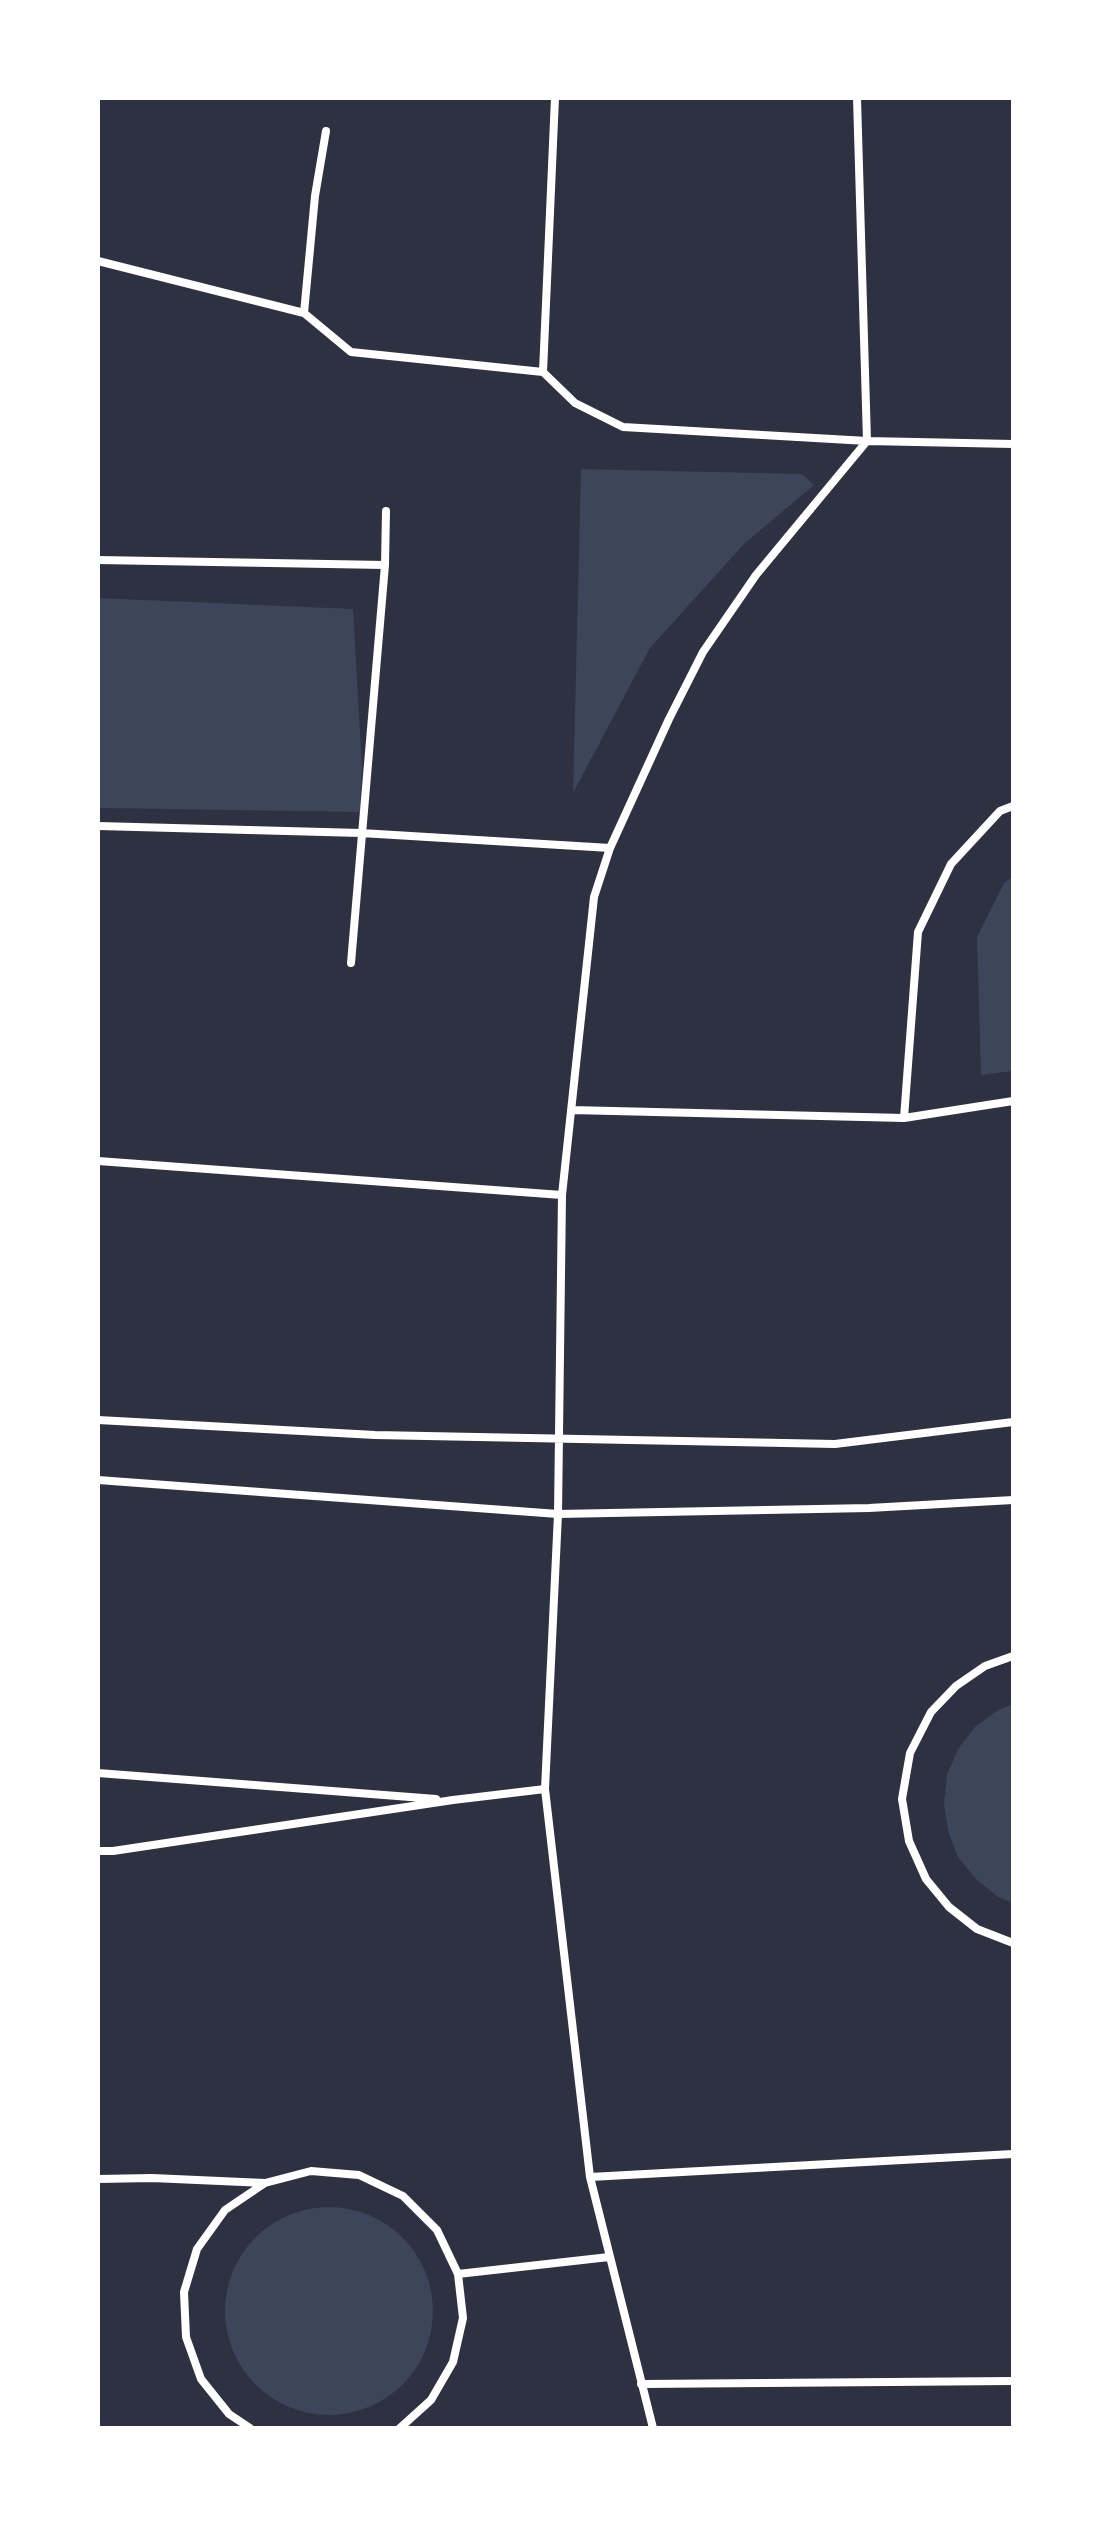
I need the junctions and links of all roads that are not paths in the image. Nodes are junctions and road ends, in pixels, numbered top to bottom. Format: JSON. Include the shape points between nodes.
{"nodes":[{"id":1,"x":555,"y":98,"type":"edge"},
{"id":2,"x":857,"y":98,"type":"edge"},
{"id":3,"x":326,"y":131,"type":"dead end"},
{"id":4,"x":98,"y":261,"type":"edge"},
{"id":5,"x":304,"y":313,"type":"junction"},
{"id":6,"x":543,"y":372,"type":"junction"},
{"id":7,"x":867,"y":441,"type":"junction"},
{"id":8,"x":1013,"y":444,"type":"edge"},
{"id":9,"x":386,"y":511,"type":"dead end"},
{"id":10,"x":98,"y":560,"type":"edge"},
{"id":11,"x":385,"y":565,"type":"junction"},
{"id":12,"x":1013,"y":806,"type":"edge"},
{"id":13,"x":98,"y":826,"type":"edge"},
{"id":14,"x":361,"y":833,"type":"junction"},
{"id":15,"x":610,"y":848,"type":"junction"},
{"id":16,"x":351,"y":963,"type":"dead end"},
{"id":17,"x":1013,"y":1101,"type":"edge"},
{"id":18,"x":571,"y":1110,"type":"junction"},
{"id":19,"x":904,"y":1118,"type":"junction"},
{"id":20,"x":98,"y":1161,"type":"edge"},
{"id":21,"x":562,"y":1195,"type":"junction"},
{"id":22,"x":98,"y":1420,"type":"edge"},
{"id":23,"x":1013,"y":1422,"type":"edge"},
{"id":24,"x":559,"y":1439,"type":"junction"},
{"id":25,"x":98,"y":1480,"type":"edge"},
{"id":26,"x":1013,"y":1500,"type":"edge"},
{"id":27,"x":558,"y":1514,"type":"junction"},
{"id":28,"x":1013,"y":1656,"type":"edge"},
{"id":29,"x":98,"y":1773,"type":"edge"},
{"id":30,"x":545,"y":1789,"type":"junction"},
{"id":31,"x":453,"y":1800,"type":"junction"},
{"id":32,"x":98,"y":1851,"type":"edge"},
{"id":33,"x":1013,"y":1943,"type":"edge"},
{"id":34,"x":1013,"y":2154,"type":"edge"},
{"id":35,"x":590,"y":2177,"type":"junction"},
{"id":36,"x":98,"y":2179,"type":"edge"},
{"id":37,"x":265,"y":2183,"type":"junction"},
{"id":38,"x":609,"y":2257,"type":"junction"},
{"id":39,"x":458,"y":2274,"type":"junction"},
{"id":40,"x":1013,"y":2381,"type":"edge"},
{"id":41,"x":641,"y":2384,"type":"junction"},
{"id":42,"x":250,"y":2428,"type":"edge"},
{"id":43,"x":400,"y":2428,"type":"edge"},
{"id":44,"x":653,"y":2428,"type":"edge"}],
"edges":[{"from":1,"to":6,"type":"street"},
{"from":2,"to":7,"type":"street"},
{"from":3,"to":5,"type":"street"},
{"from":4,"to":5,"type":"street"},
{"from":5,"to":6,"type":"street","via":[[351,352]]},
{"from":6,"to":7,"type":"street","via":[[575,403],[623,427]]},
{"from":7,"to":8,"type":"street"},
{"from":7,"to":15,"type":"street","via":[[756,575],[703,652]]},
{"from":9,"to":11,"type":"street"},
{"from":10,"to":11,"type":"street"},
{"from":11,"to":14,"type":"street"},
{"from":12,"to":19,"type":"street","via":[[1000,811],[951,864],[918,932]]},
{"from":13,"to":14,"type":"street"},
{"from":14,"to":15,"type":"street"},
{"from":14,"to":16,"type":"street"},
{"from":15,"to":18,"type":"street","via":[[594,897]]},
{"from":17,"to":19,"type":"street"},
{"from":18,"to":19,"type":"street"},
{"from":18,"to":21,"type":"street"},
{"from":20,"to":21,"type":"street"},
{"from":21,"to":24,"type":"street"},
{"from":22,"to":24,"type":"street"},
{"from":23,"to":24,"type":"street","via":[[835,1444]]},
{"from":24,"to":27,"type":"street"},
{"from":25,"to":27,"type":"street"},
{"from":26,"to":27,"type":"street"},
{"from":27,"to":30,"type":"street"},
{"from":28,"to":33,"type":"street","via":[[985,1666],[931,1712],[910,1753],[902,1799],[909,1841],[926,1879],[977,1929]]},
{"from":29,"to":31,"type":"street"},
{"from":30,"to":31,"type":"street"},
{"from":30,"to":35,"type":"street"},
{"from":31,"to":32,"type":"street"},
{"from":34,"to":35,"type":"street"},
{"from":35,"to":38,"type":"street"},
{"from":36,"to":37,"type":"street"},
{"from":37,"to":39,"type":"street","via":[[311,2171],[359,2175],[403,2196],[437,2230]]},
{"from":37,"to":42,"type":"street","via":[[225,2210],[197,2249],[184,2292],[186,2337],[201,2379],[229,2414]]},
{"from":38,"to":39,"type":"street"},
{"from":38,"to":41,"type":"street"},
{"from":39,"to":43,"type":"street","via":[[463,2318],[453,2362],[431,2400]]},
{"from":40,"to":41,"type":"street"},
{"from":41,"to":44,"type":"street"}]}
